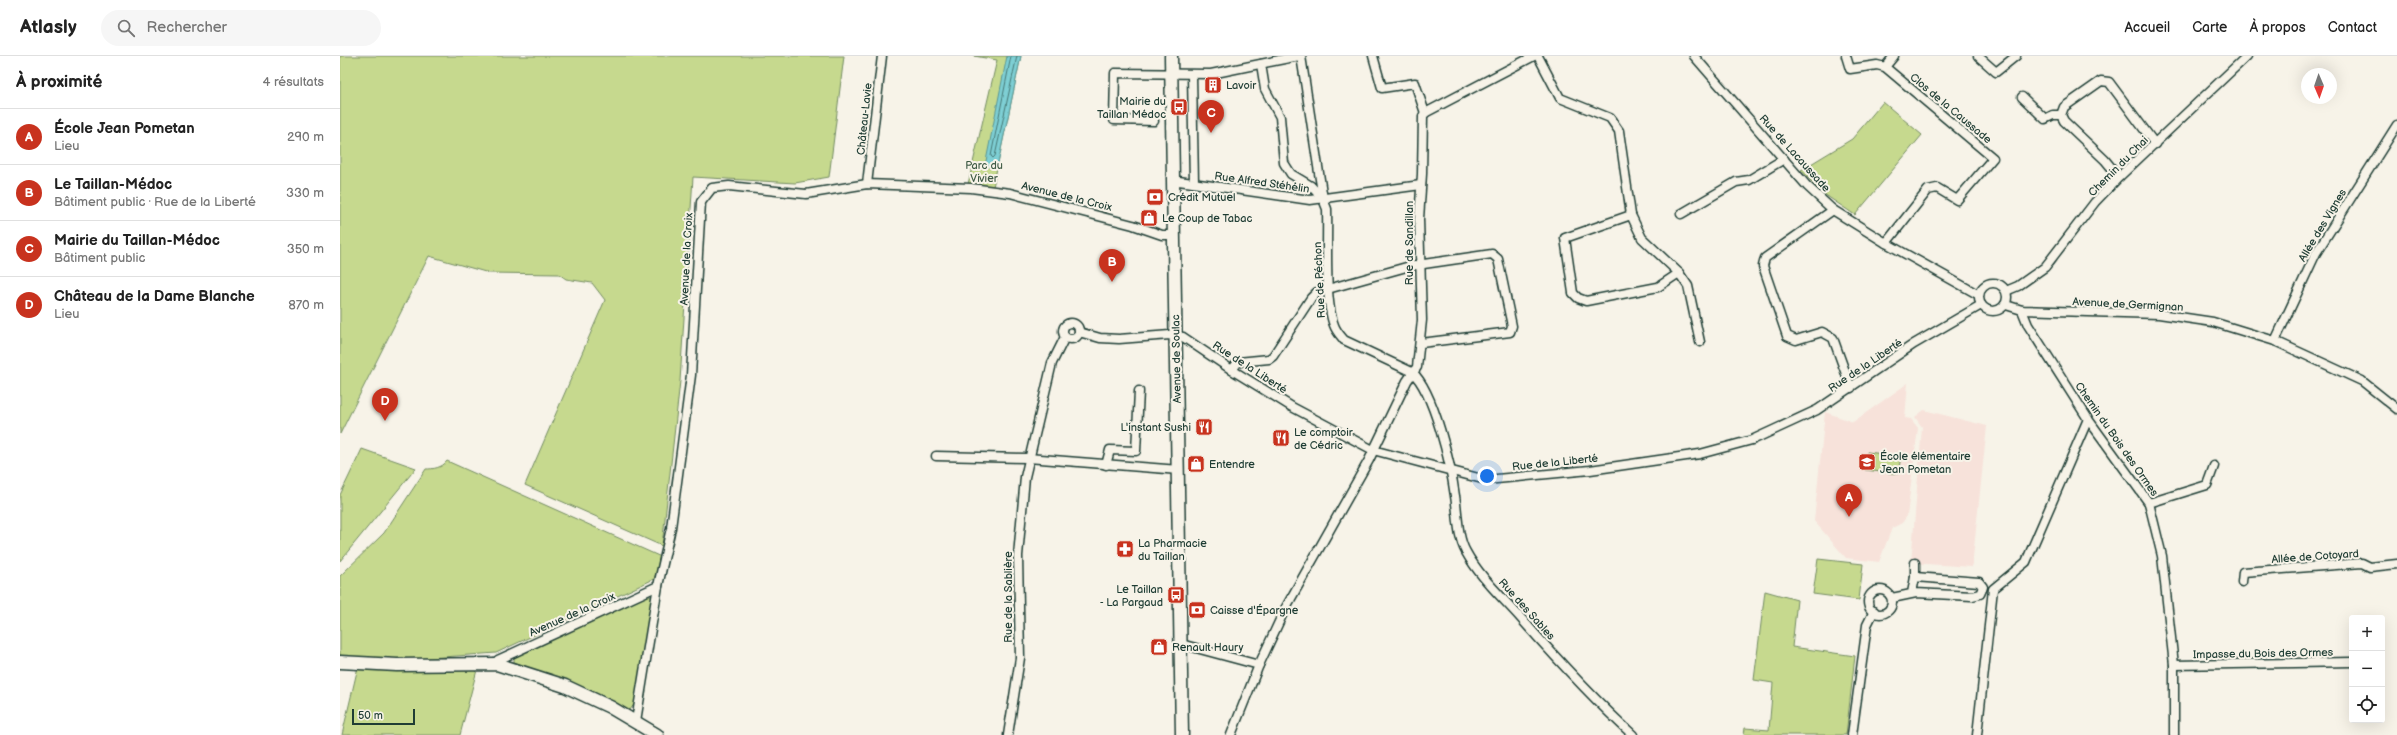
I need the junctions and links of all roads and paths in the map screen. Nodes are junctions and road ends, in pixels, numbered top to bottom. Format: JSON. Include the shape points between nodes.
{"nodes":[{"id":1,"x":882,"y":56,"type":"edge"},
{"id":2,"x":1171,"y":56,"type":"edge"},
{"id":3,"x":1300,"y":56,"type":"edge"},
{"id":4,"x":1373,"y":56,"type":"edge"},
{"id":5,"x":1534,"y":56,"type":"edge"},
{"id":6,"x":1538,"y":56,"type":"edge"},
{"id":7,"x":1694,"y":56,"type":"edge"},
{"id":8,"x":1846,"y":56,"type":"edge"},
{"id":9,"x":1894,"y":56,"type":"edge"},
{"id":10,"x":1978,"y":56,"type":"edge"},
{"id":11,"x":2016,"y":56,"type":"edge"},
{"id":12,"x":2247,"y":56,"type":"edge"},
{"id":13,"x":1265,"y":61,"type":"edge"},
{"id":14,"x":1884,"y":67,"type":"junction"},
{"id":15,"x":1171,"y":75,"type":"junction"},
{"id":16,"x":1192,"y":75,"type":"junction"},
{"id":17,"x":2022,"y":97,"type":"dead end"},
{"id":18,"x":1425,"y":112,"type":"junction"},
{"id":19,"x":2061,"y":115,"type":"junction"},
{"id":20,"x":1154,"y":121,"type":"dead end"},
{"id":21,"x":2397,"y":125,"type":"edge"},
{"id":22,"x":2155,"y":144,"type":"junction"},
{"id":23,"x":1784,"y":159,"type":"junction"},
{"id":24,"x":2119,"y":177,"type":"junction"},
{"id":25,"x":1172,"y":180,"type":"junction"},
{"id":26,"x":1194,"y":183,"type":"junction"},
{"id":27,"x":866,"y":184,"type":"junction"},
{"id":28,"x":1420,"y":185,"type":"junction"},
{"id":29,"x":1323,"y":199,"type":"junction"},
{"id":30,"x":1833,"y":210,"type":"junction"},
{"id":31,"x":1681,"y":214,"type":"dead end"},
{"id":32,"x":1631,"y":215,"type":"junction"},
{"id":33,"x":1174,"y":235,"type":"junction"},
{"id":34,"x":1886,"y":243,"type":"junction"},
{"id":35,"x":1420,"y":264,"type":"junction"},
{"id":36,"x":1679,"y":272,"type":"junction"},
{"id":37,"x":1328,"y":288,"type":"junction"},
{"id":38,"x":2006,"y":291,"type":"junction"},
{"id":39,"x":1979,"y":295,"type":"junction"},
{"id":40,"x":1981,"y":305,"type":"junction"},
{"id":41,"x":2006,"y":305,"type":"junction"},
{"id":42,"x":2022,"y":310,"type":"junction"},
{"id":43,"x":1079,"y":332,"type":"junction"},
{"id":44,"x":1176,"y":335,"type":"junction"},
{"id":45,"x":1065,"y":337,"type":"junction"},
{"id":46,"x":2275,"y":341,"type":"junction"},
{"id":47,"x":1700,"y":342,"type":"dead end"},
{"id":48,"x":1421,"y":344,"type":"junction"},
{"id":49,"x":1232,"y":370,"type":"junction"},
{"id":50,"x":1412,"y":372,"type":"junction"},
{"id":51,"x":1851,"y":388,"type":"junction"},
{"id":52,"x":1139,"y":391,"type":"dead end"},
{"id":53,"x":2397,"y":409,"type":"edge"},
{"id":54,"x":2088,"y":419,"type":"junction"},
{"id":55,"x":1373,"y":450,"type":"junction"},
{"id":56,"x":936,"y":456,"type":"dead end"},
{"id":57,"x":1028,"y":458,"type":"junction"},
{"id":58,"x":1106,"y":464,"type":"junction"},
{"id":59,"x":2214,"y":466,"type":"dead end"},
{"id":60,"x":1179,"y":470,"type":"junction"},
{"id":61,"x":1451,"y":472,"type":"junction"},
{"id":62,"x":2149,"y":503,"type":"junction"},
{"id":63,"x":1915,"y":563,"type":"dead end"},
{"id":64,"x":2397,"y":564,"type":"edge"},
{"id":65,"x":1915,"y":577,"type":"junction"},
{"id":66,"x":2242,"y":582,"type":"dead end"},
{"id":67,"x":658,"y":586,"type":"junction"},
{"id":68,"x":1912,"y":593,"type":"junction"},
{"id":69,"x":1892,"y":598,"type":"junction"},
{"id":70,"x":1874,"y":611,"type":"junction"},
{"id":71,"x":1181,"y":644,"type":"junction"},
{"id":72,"x":340,"y":662,"type":"edge"},
{"id":73,"x":2349,"y":662,"type":"edge"},
{"id":74,"x":497,"y":664,"type":"junction"},
{"id":75,"x":1259,"y":665,"type":"junction"},
{"id":76,"x":2174,"y":665,"type":"junction"},
{"id":77,"x":636,"y":722,"type":"junction"},
{"id":78,"x":656,"y":735,"type":"edge"},
{"id":79,"x":1008,"y":735,"type":"edge"},
{"id":80,"x":1182,"y":735,"type":"edge"},
{"id":81,"x":1231,"y":735,"type":"edge"},
{"id":82,"x":1633,"y":735,"type":"edge"},
{"id":83,"x":1852,"y":735,"type":"edge"},
{"id":84,"x":1977,"y":735,"type":"edge"},
{"id":85,"x":2174,"y":735,"type":"edge"}],
"edges":[{"from":1,"to":27,"type":"street","name":"Château-Lavie"},
{"from":2,"to":15,"type":"main road","name":"Avenue de Soulac"},
{"from":3,"to":13,"type":"street"},
{"from":3,"to":29,"type":"street","name":"Rue de Péchon"},
{"from":4,"to":18,"type":"street","via":[[1382,88],[1415,83]]},
{"from":5,"to":18,"type":"street"},
{"from":6,"to":32,"type":"street","via":[[1560,98],[1610,118],[1616,124]]},
{"from":7,"to":23,"type":"street","name":"Rue de Lacaussade"},
{"from":8,"to":14,"type":"street","via":[[1850,69],[1877,65]]},
{"from":9,"to":14,"type":"street"},
{"from":10,"to":11,"type":"street","via":[[1996,72]]},
{"from":12,"to":22,"type":"street","name":"Chemin du Chai"},
{"from":13,"to":16,"type":"street"},
{"from":13,"to":29,"type":"street","via":[[1265,89],[1280,117],[1286,169],[1311,186]]},
{"from":14,"to":34,"type":"street","name":"Clos de la Caussade","via":[[1993,158],[1957,200],[1936,188],[1928,190]]},
{"from":15,"to":16,"type":"street"},
{"from":15,"to":20,"type":"street","via":[[1115,73],[1114,120]]},
{"from":15,"to":25,"type":"main road","name":"Avenue de Soulac"},
{"from":16,"to":26,"type":"street"},
{"from":17,"to":19,"type":"street","via":[[2045,119]]},
{"from":18,"to":28,"type":"street","name":"Rue de Sandillan","via":[[1422,116]]},
{"from":19,"to":22,"type":"street","via":[[2064,107],[2106,80],[2112,84]]},
{"from":19,"to":24,"type":"street"},
{"from":21,"to":46,"type":"street","name":"Allée des Vignes","via":[[2316,253]]},
{"from":22,"to":24,"type":"street","name":"Chemin du Chai"},
{"from":23,"to":30,"type":"street","name":"Rue de Lacaussade","via":[[1807,186]]},
{"from":23,"to":31,"type":"street","via":[[1749,180],[1736,182]]},
{"from":24,"to":38,"type":"street","name":"Chemin du Chai","via":[[2095,202],[2045,267],[2018,286]]},
{"from":25,"to":26,"type":"street","name":"Rue Alfred Stéhélin"},
{"from":25,"to":33,"type":"main road","name":"Avenue de Soulac"},
{"from":26,"to":29,"type":"street","name":"Rue Alfred Stéhélin","via":[[1286,198]]},
{"from":27,"to":33,"type":"street","name":"Avenue de la Croix","via":[[960,187],[1010,193],[1162,235]]},
{"from":27,"to":67,"type":"street","name":"Avenue de la Croix","via":[[806,194],[729,186],[712,188],[701,202],[691,375],[671,528]]},
{"from":28,"to":29,"type":"street","name":"Rue Alfred Stéhélin"},
{"from":28,"to":35,"type":"street","name":"Rue de Sandillan"},
{"from":29,"to":37,"type":"street","name":"Rue de Péchon","via":[[1327,209]]},
{"from":30,"to":34,"type":"street","name":"Rue de Lacaussade"},
{"from":30,"to":51,"type":"street","via":[[1765,258],[1763,266],[1787,336],[1796,340],[1822,332],[1833,338]]},
{"from":32,"to":36,"type":"street","via":[[1642,238]]},
{"from":32,"to":36,"type":"street","via":[[1565,238],[1574,293],[1578,298],[1586,301],[1658,287]]},
{"from":33,"to":44,"type":"main road","name":"Avenue de Soulac"},
{"from":34,"to":39,"type":"street","name":"Rue de Lacaussade"},
{"from":35,"to":37,"type":"street"},
{"from":35,"to":48,"type":"street","name":"Rue de Sandillan"},
{"from":35,"to":48,"type":"street","via":[[1492,254],[1500,264],[1512,326],[1510,332]]},
{"from":36,"to":47,"type":"street","via":[[1688,286]]},
{"from":37,"to":49,"type":"street","via":[[1317,292],[1311,298],[1273,356],[1269,359],[1238,362]]},
{"from":37,"to":50,"type":"street","name":"Rue de Péchon","via":[[1333,324],[1344,340]]},
{"from":38,"to":39,"type":"street","via":[[1999,284],[1991,283],[1982,289]]},
{"from":38,"to":41,"type":"street"},
{"from":39,"to":40,"type":"street"},
{"from":40,"to":41,"type":"street","via":[[1992,312]]},
{"from":40,"to":51,"type":"street","name":"Rue de la Liberté","via":[[1914,344]]},
{"from":41,"to":42,"type":"street","name":"Avenue de Germignan"},
{"from":42,"to":46,"type":"street","name":"Avenue de Germignan","via":[[2159,314],[2213,322]]},
{"from":42,"to":54,"type":"street","name":"Chemin du Bois des Ormes","via":[[2028,325]]},
{"from":43,"to":44,"type":"street","name":"Rue de la Liberté","via":[[1100,338],[1119,339]]},
{"from":43,"to":45,"type":"street","via":[[1073,339]]},
{"from":43,"to":45,"type":"street","via":[[1077,325],[1066,323],[1062,330]]},
{"from":44,"to":49,"type":"street","name":"Rue de la Liberté","via":[[1197,345]]},
{"from":44,"to":60,"type":"main road","name":"Avenue de Soulac"},
{"from":45,"to":57,"type":"street","name":"Rue de la Sablière","via":[[1052,363]]},
{"from":46,"to":53,"type":"street","name":"Avenue de Germignan","via":[[2362,382]]},
{"from":48,"to":50,"type":"street","name":"Rue de Sandillan","via":[[1417,367]]},
{"from":49,"to":55,"type":"street","name":"Rue de la Liberté","via":[[1292,407]]},
{"from":50,"to":55,"type":"street","name":"Rue de Sandillan"},
{"from":50,"to":61,"type":"street","name":"Rue de Péchon","via":[[1422,382],[1440,429]]},
{"from":51,"to":61,"type":"street","name":"Rue de la Liberté","via":[[1816,410],[1752,440],[1700,454],[1590,470],[1486,480]]},
{"from":52,"to":58,"type":"street","via":[[1136,451],[1110,450]]},
{"from":54,"to":62,"type":"street","name":"Chemin du Bois des Ormes"},
{"from":54,"to":84,"type":"street","via":[[2026,562],[1993,589]]},
{"from":55,"to":61,"type":"street","name":"Rue de la Liberté"},
{"from":55,"to":75,"type":"street","name":"Rue de Sandillan","via":[[1285,609]]},
{"from":56,"to":57,"type":"street"},
{"from":57,"to":58,"type":"street"},
{"from":57,"to":79,"type":"street","name":"Rue de la Sablière","via":[[1018,556],[1020,658]]},
{"from":58,"to":60,"type":"street"},
{"from":59,"to":62,"type":"street","via":[[2207,485]]},
{"from":60,"to":71,"type":"main road","name":"Avenue de Soulac"},
{"from":61,"to":82,"type":"street","name":"Rue des Sables","via":[[1461,539],[1466,552],[1483,576],[1570,675]]},
{"from":62,"to":76,"type":"street","name":"Chemin du Bois des Ormes","via":[[2162,556]]},
{"from":63,"to":65,"type":"street"},
{"from":64,"to":66,"type":"street","name":"Allée de Cotoyard","via":[[2370,567],[2362,563],[2243,572]]},
{"from":65,"to":68,"type":"street"},
{"from":65,"to":68,"type":"street","via":[[1979,582],[1982,583],[1983,591],[1972,596]]},
{"from":67,"to":74,"type":"street","name":"Avenue de la Croix","via":[[498,660]]},
{"from":67,"to":77,"type":"street","name":"Avenue de la Croix"},
{"from":68,"to":69,"type":"street"},
{"from":69,"to":70,"type":"street","via":[[1892,607],[1887,612],[1879,614]]},
{"from":69,"to":70,"type":"street","via":[[1887,592],[1879,590],[1873,593],[1869,597],[1869,604]]},
{"from":70,"to":83,"type":"street","via":[[1866,625]]},
{"from":71,"to":75,"type":"street"},
{"from":71,"to":80,"type":"main road","name":"Avenue de Soulac"},
{"from":72,"to":74,"type":"main road","via":[[397,665]]},
{"from":73,"to":76,"type":"street","name":"Impasse du Bois des Ormes"},
{"from":74,"to":77,"type":"main road","via":[[565,686]]},
{"from":75,"to":81,"type":"street","name":"Rue de Sandillan"},
{"from":76,"to":85,"type":"street","name":"Chemin du Bois des Ormes"},
{"from":77,"to":78,"type":"main road"}]}
